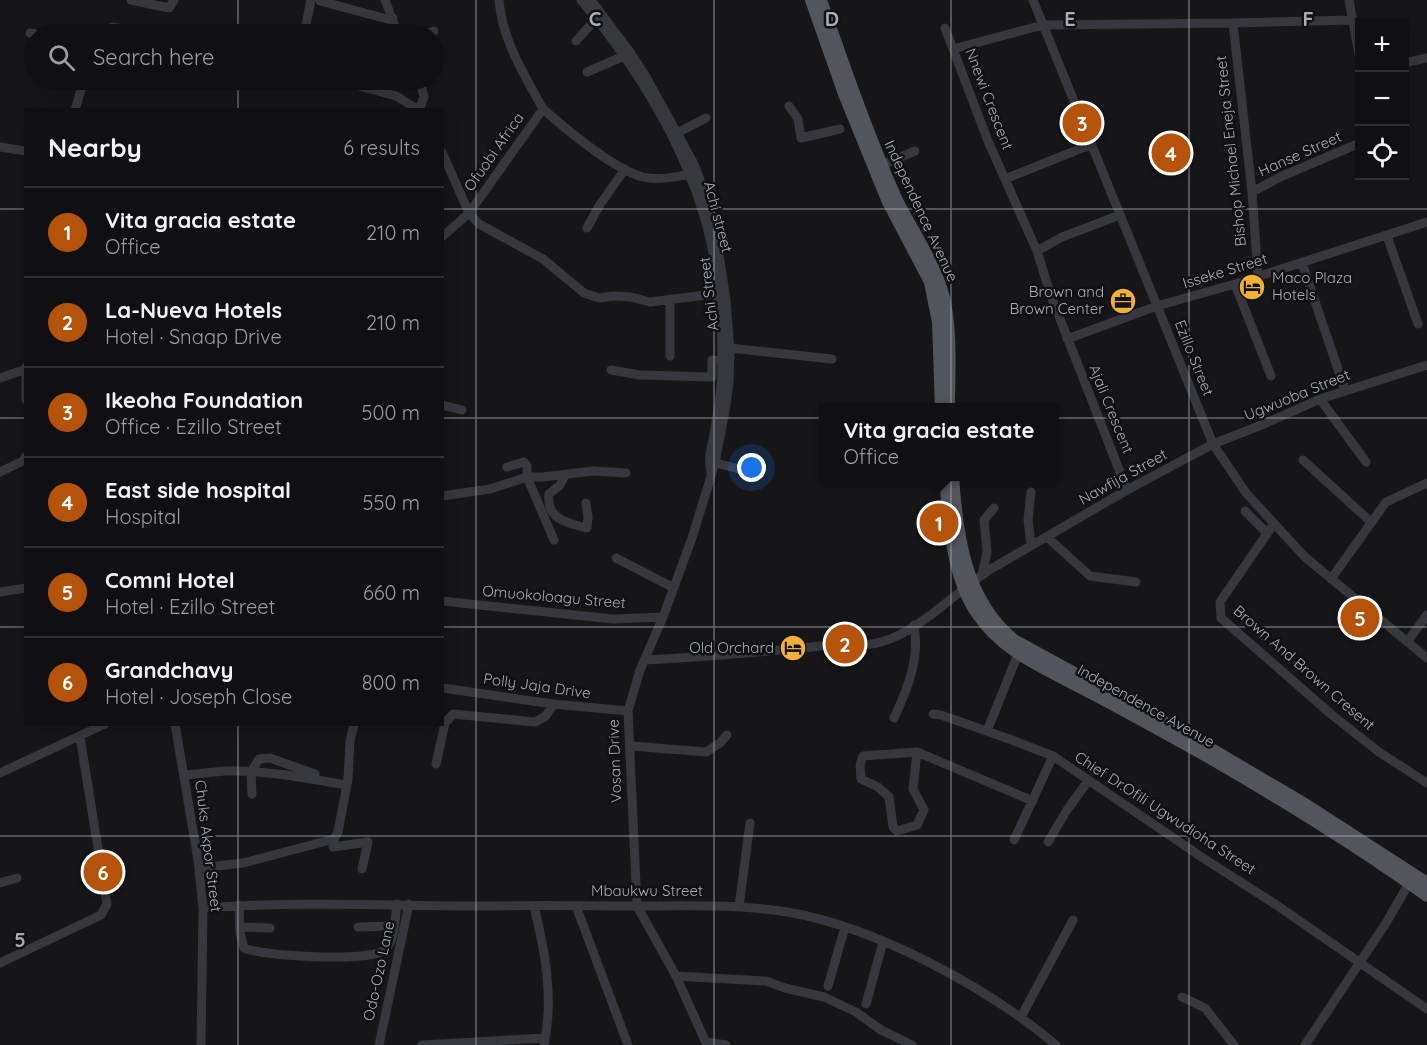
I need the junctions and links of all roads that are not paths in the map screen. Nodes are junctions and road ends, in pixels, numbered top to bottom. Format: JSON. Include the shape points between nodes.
{"nodes":[{"id":1,"x":131,"y":0,"type":"edge"},
{"id":2,"x":174,"y":0,"type":"edge"},
{"id":3,"x":316,"y":0,"type":"edge"},
{"id":4,"x":385,"y":0,"type":"edge"},
{"id":5,"x":499,"y":0,"type":"edge"},
{"id":6,"x":581,"y":0,"type":"edge"},
{"id":7,"x":591,"y":0,"type":"edge"},
{"id":8,"x":811,"y":0,"type":"edge"},
{"id":9,"x":821,"y":0,"type":"edge"},
{"id":10,"x":1033,"y":0,"type":"edge"},
{"id":11,"x":1349,"y":0,"type":"edge"},
{"id":12,"x":393,"y":18,"type":"junction"},
{"id":13,"x":596,"y":19,"type":"junction"},
{"id":14,"x":1351,"y":20,"type":"junction"},
{"id":15,"x":1233,"y":23,"type":"junction"},
{"id":16,"x":308,"y":24,"type":"edge"},
{"id":17,"x":393,"y":24,"type":"edge"},
{"id":18,"x":1043,"y":25,"type":"junction"},
{"id":19,"x":945,"y":28,"type":"dead end"},
{"id":20,"x":576,"y":40,"type":"dead end"},
{"id":21,"x":1355,"y":40,"type":"edge"},
{"id":22,"x":953,"y":49,"type":"junction"},
{"id":23,"x":624,"y":56,"type":"junction"},
{"id":24,"x":1427,"y":58,"type":"edge"},
{"id":25,"x":1409,"y":62,"type":"edge"},
{"id":26,"x":587,"y":72,"type":"dead end"},
{"id":27,"x":81,"y":90,"type":"edge"},
{"id":28,"x":374,"y":90,"type":"edge"},
{"id":29,"x":422,"y":90,"type":"edge"},
{"id":30,"x":848,"y":92,"type":"junction"},
{"id":31,"x":789,"y":106,"type":"dead end"},
{"id":32,"x":76,"y":108,"type":"edge"},
{"id":33,"x":416,"y":108,"type":"edge"},
{"id":34,"x":420,"y":108,"type":"edge"},
{"id":35,"x":543,"y":109,"type":"junction"},
{"id":36,"x":706,"y":118,"type":"dead end"},
{"id":37,"x":840,"y":129,"type":"dead end"},
{"id":38,"x":677,"y":133,"type":"junction"},
{"id":39,"x":1092,"y":144,"type":"junction"},
{"id":40,"x":1355,"y":145,"type":"edge"},
{"id":41,"x":0,"y":147,"type":"edge"},
{"id":42,"x":24,"y":151,"type":"edge"},
{"id":43,"x":915,"y":151,"type":"dead end"},
{"id":44,"x":444,"y":157,"type":"edge"},
{"id":45,"x":882,"y":165,"type":"junction"},
{"id":46,"x":626,"y":169,"type":"junction"},
{"id":47,"x":693,"y":173,"type":"junction"},
{"id":48,"x":1005,"y":179,"type":"junction"},
{"id":49,"x":1252,"y":192,"type":"junction"},
{"id":50,"x":892,"y":200,"type":"junction"},
{"id":51,"x":469,"y":213,"type":"junction"},
{"id":52,"x":1120,"y":215,"type":"junction"},
{"id":53,"x":1427,"y":222,"type":"edge"},
{"id":54,"x":587,"y":228,"type":"dead end"},
{"id":55,"x":444,"y":235,"type":"edge"},
{"id":56,"x":1387,"y":236,"type":"junction"},
{"id":57,"x":1037,"y":251,"type":"junction"},
{"id":58,"x":1302,"y":263,"type":"junction"},
{"id":59,"x":1258,"y":276,"type":"junction"},
{"id":60,"x":1236,"y":284,"type":"junction"},
{"id":61,"x":722,"y":292,"type":"junction"},
{"id":62,"x":1051,"y":296,"type":"joint"},
{"id":63,"x":670,"y":299,"type":"junction"},
{"id":64,"x":1157,"y":306,"type":"junction"},
{"id":65,"x":1418,"y":324,"type":"dead end"},
{"id":66,"x":943,"y":335,"type":"junction"},
{"id":67,"x":1067,"y":339,"type":"junction"},
{"id":68,"x":729,"y":348,"type":"junction"},
{"id":69,"x":670,"y":356,"type":"dead end"},
{"id":70,"x":832,"y":359,"type":"dead end"},
{"id":71,"x":722,"y":361,"type":"junction"},
{"id":72,"x":1427,"y":365,"type":"edge"},
{"id":73,"x":24,"y":368,"type":"edge"},
{"id":74,"x":611,"y":370,"type":"dead end"},
{"id":75,"x":1271,"y":376,"type":"dead end"},
{"id":76,"x":0,"y":378,"type":"edge"},
{"id":77,"x":1345,"y":390,"type":"junction"},
{"id":78,"x":1320,"y":399,"type":"junction"},
{"id":79,"x":941,"y":403,"type":"edge"},
{"id":80,"x":949,"y":403,"type":"edge"},
{"id":81,"x":444,"y":406,"type":"edge"},
{"id":82,"x":462,"y":411,"type":"dead end"},
{"id":83,"x":1213,"y":444,"type":"junction"},
{"id":84,"x":24,"y":459,"type":"edge"},
{"id":85,"x":1303,"y":459,"type":"dead end"},
{"id":86,"x":1366,"y":462,"type":"dead end"},
{"id":87,"x":507,"y":467,"type":"dead end"},
{"id":88,"x":713,"y":468,"type":"junction"},
{"id":89,"x":0,"y":472,"type":"edge"},
{"id":90,"x":626,"y":473,"type":"dead end"},
{"id":91,"x":760,"y":474,"type":"dead end"},
{"id":92,"x":565,"y":475,"type":"junction"},
{"id":93,"x":527,"y":477,"type":"junction"},
{"id":94,"x":946,"y":481,"type":"edge"},
{"id":95,"x":954,"y":481,"type":"edge"},
{"id":96,"x":1427,"y":483,"type":"edge"},
{"id":97,"x":1127,"y":490,"type":"junction"},
{"id":98,"x":1031,"y":492,"type":"dead end"},
{"id":99,"x":444,"y":496,"type":"edge"},
{"id":100,"x":586,"y":502,"type":"dead end"},
{"id":101,"x":994,"y":508,"type":"dead end"},
{"id":102,"x":1245,"y":512,"type":"dead end"},
{"id":103,"x":1371,"y":522,"type":"junction"},
{"id":104,"x":1270,"y":529,"type":"junction"},
{"id":105,"x":1047,"y":537,"type":"junction"},
{"id":106,"x":554,"y":540,"type":"dead end"},
{"id":107,"x":1031,"y":545,"type":"junction"},
{"id":108,"x":616,"y":558,"type":"dead end"},
{"id":109,"x":1331,"y":579,"type":"junction"},
{"id":110,"x":972,"y":582,"type":"junction"},
{"id":111,"x":1136,"y":582,"type":"dead end"},
{"id":112,"x":24,"y":588,"type":"edge"},
{"id":113,"x":674,"y":588,"type":"junction"},
{"id":114,"x":0,"y":592,"type":"edge"},
{"id":115,"x":444,"y":601,"type":"edge"},
{"id":116,"x":1427,"y":615,"type":"edge"},
{"id":117,"x":663,"y":617,"type":"junction"},
{"id":118,"x":914,"y":625,"type":"junction"},
{"id":119,"x":1407,"y":642,"type":"junction"},
{"id":120,"x":1018,"y":654,"type":"junction"},
{"id":121,"x":1427,"y":658,"type":"edge"},
{"id":122,"x":644,"y":660,"type":"junction"},
{"id":123,"x":444,"y":688,"type":"edge"},
{"id":124,"x":553,"y":704,"type":"junction"},
{"id":125,"x":628,"y":711,"type":"junction"},
{"id":126,"x":937,"y":715,"type":"dead end"},
{"id":127,"x":894,"y":718,"type":"dead end"},
{"id":128,"x":101,"y":726,"type":"edge"},
{"id":129,"x":175,"y":726,"type":"edge"},
{"id":130,"x":354,"y":726,"type":"edge"},
{"id":131,"x":989,"y":726,"type":"dead end"},
{"id":132,"x":727,"y":735,"type":"dead end"},
{"id":133,"x":80,"y":737,"type":"junction"},
{"id":134,"x":631,"y":746,"type":"junction"},
{"id":135,"x":917,"y":752,"type":"junction"},
{"id":136,"x":1053,"y":756,"type":"junction"},
{"id":137,"x":436,"y":764,"type":"dead end"},
{"id":138,"x":251,"y":772,"type":"junction"},
{"id":139,"x":0,"y":773,"type":"edge"},
{"id":140,"x":184,"y":775,"type":"junction"},
{"id":141,"x":1088,"y":781,"type":"junction"},
{"id":142,"x":347,"y":782,"type":"junction"},
{"id":143,"x":1427,"y":783,"type":"edge"},
{"id":144,"x":252,"y":794,"type":"dead end"},
{"id":145,"x":1033,"y":801,"type":"junction"},
{"id":146,"x":750,"y":823,"type":"dead end"},
{"id":147,"x":334,"y":839,"type":"junction"},
{"id":148,"x":1014,"y":840,"type":"dead end"},
{"id":149,"x":1048,"y":842,"type":"dead end"},
{"id":150,"x":199,"y":868,"type":"junction"},
{"id":151,"x":362,"y":869,"type":"dead end"},
{"id":152,"x":17,"y":878,"type":"dead end"},
{"id":153,"x":1411,"y":878,"type":"junction"},
{"id":154,"x":0,"y":883,"type":"edge"},
{"id":155,"x":1427,"y":883,"type":"edge"},
{"id":156,"x":1427,"y":896,"type":"edge"},
{"id":157,"x":397,"y":904,"type":"junction"},
{"id":158,"x":409,"y":904,"type":"junction"},
{"id":159,"x":239,"y":905,"type":"junction"},
{"id":160,"x":534,"y":906,"type":"junction"},
{"id":161,"x":576,"y":906,"type":"junction"},
{"id":162,"x":637,"y":906,"type":"junction"},
{"id":163,"x":739,"y":907,"type":"junction"},
{"id":164,"x":203,"y":908,"type":"junction"},
{"id":165,"x":1073,"y":920,"type":"dead end"},
{"id":166,"x":393,"y":926,"type":"junction"},
{"id":167,"x":240,"y":927,"type":"junction"},
{"id":168,"x":358,"y":927,"type":"dead end"},
{"id":169,"x":845,"y":927,"type":"junction"},
{"id":170,"x":270,"y":928,"type":"dead end"},
{"id":171,"x":883,"y":942,"type":"junction"},
{"id":172,"x":1360,"y":962,"type":"junction"},
{"id":173,"x":0,"y":963,"type":"edge"},
{"id":174,"x":676,"y":976,"type":"junction"},
{"id":175,"x":828,"y":986,"type":"dead end"},
{"id":176,"x":1182,"y":997,"type":"dead end"},
{"id":177,"x":866,"y":1004,"type":"dead end"},
{"id":178,"x":1427,"y":1009,"type":"edge"},
{"id":179,"x":1021,"y":1017,"type":"junction"},
{"id":180,"x":544,"y":1041,"type":"edge"},
{"id":181,"x":707,"y":1044,"type":"edge"},
{"id":182,"x":201,"y":1045,"type":"edge"},
{"id":183,"x":379,"y":1045,"type":"edge"},
{"id":184,"x":422,"y":1045,"type":"edge"},
{"id":185,"x":628,"y":1045,"type":"edge"},
{"id":186,"x":726,"y":1045,"type":"edge"},
{"id":187,"x":912,"y":1045,"type":"edge"},
{"id":188,"x":1056,"y":1045,"type":"edge"},
{"id":189,"x":1234,"y":1045,"type":"edge"},
{"id":190,"x":1305,"y":1045,"type":"edge"}],
"edges":[{"from":1,"to":2,"type":"street","via":[[168,8]]},
{"from":3,"to":12,"type":"street"},
{"from":3,"to":16,"type":"street"},
{"from":4,"to":12,"type":"street"},
{"from":5,"to":35,"type":"street","via":[[511,49]]},
{"from":6,"to":13,"type":"street","name":"Achi street"},
{"from":7,"to":38,"type":"street","name":"Achi Street","via":[[634,59]]},
{"from":8,"to":30,"type":"main road","name":"Independence Avenue"},
{"from":9,"to":30,"type":"main road","name":"Independence Avenue"},
{"from":10,"to":18,"type":"street","name":"Ezillo Street"},
{"from":11,"to":14,"type":"street"},
{"from":12,"to":17,"type":"street"},
{"from":13,"to":20,"type":"street"},
{"from":13,"to":23,"type":"street","name":"Achi street"},
{"from":14,"to":15,"type":"street"},
{"from":14,"to":21,"type":"street"},
{"from":15,"to":18,"type":"street"},
{"from":15,"to":49,"type":"street","name":"Bishop Michael Eneja Street"},
{"from":18,"to":22,"type":"street"},
{"from":18,"to":39,"type":"street","name":"Ezillo Street"},
{"from":19,"to":22,"type":"street","name":"Nnewi Crescent"},
{"from":22,"to":48,"type":"street","name":"Nnewi Crescent"},
{"from":23,"to":26,"type":"street"},
{"from":23,"to":47,"type":"street","name":"Achi street"},
{"from":24,"to":25,"type":"street"},
{"from":27,"to":32,"type":"street"},
{"from":28,"to":33,"type":"street","via":[[396,96]]},
{"from":29,"to":34,"type":"street"},
{"from":30,"to":45,"type":"main road","name":"Independence Avenue"},
{"from":30,"to":50,"type":"main road","name":"Independence Avenue"},
{"from":31,"to":37,"type":"street","via":[[798,119],[801,138]]},
{"from":35,"to":46,"type":"street","via":[[597,152]]},
{"from":35,"to":51,"type":"street","name":"Ofuobi Africa"},
{"from":36,"to":38,"type":"street"},
{"from":38,"to":47,"type":"street","name":"Achi Street"},
{"from":39,"to":48,"type":"street"},
{"from":39,"to":52,"type":"street","name":"Ezillo Street"},
{"from":40,"to":49,"type":"street","name":"Hanse Street"},
{"from":41,"to":42,"type":"street"},
{"from":43,"to":45,"type":"street"},
{"from":44,"to":51,"type":"street"},
{"from":45,"to":50,"type":"main road","name":"Independence Avenue"},
{"from":46,"to":47,"type":"street","via":[[648,178]]},
{"from":46,"to":54,"type":"street"},
{"from":47,"to":61,"type":"street","name":"Achi street"},
{"from":48,"to":57,"type":"street","name":"Nnewi Crescent"},
{"from":49,"to":59,"type":"street","name":"Bishop Michael Eneja Street"},
{"from":50,"to":66,"type":"main road","name":"Independence Avenue","via":[[923,256],[940,302]]},
{"from":51,"to":55,"type":"street","name":"Ofuobi Africa"},
{"from":51,"to":63,"type":"street","via":[[479,224],[550,264],[588,295],[637,297],[644,301]]},
{"from":52,"to":57,"type":"street"},
{"from":52,"to":64,"type":"street","name":"Ezillo Street"},
{"from":53,"to":56,"type":"street","name":"Isseke Street"},
{"from":56,"to":58,"type":"street","name":"Isseke Street"},
{"from":56,"to":65,"type":"street"},
{"from":57,"to":62,"type":"street","name":"Nnewi Crescent"},
{"from":58,"to":59,"type":"street","name":"Isseke Street"},
{"from":58,"to":77,"type":"street"},
{"from":59,"to":60,"type":"street","name":"Isseke Street"},
{"from":60,"to":64,"type":"street","name":"Isseke Street"},
{"from":60,"to":75,"type":"street"},
{"from":61,"to":63,"type":"street"},
{"from":61,"to":68,"type":"street","name":"Achi Street"},
{"from":61,"to":71,"type":"street","name":"Achi street"},
{"from":62,"to":67,"type":"street","name":"Ajali Crescent"},
{"from":63,"to":69,"type":"street"},
{"from":64,"to":67,"type":"street","name":"Isseke Street"},
{"from":64,"to":83,"type":"street","name":"Ezillo Street"},
{"from":66,"to":79,"type":"main road","name":"Independence Avenue"},
{"from":66,"to":80,"type":"main road","name":"Independence Avenue"},
{"from":67,"to":97,"type":"street","name":"Ajali Crescent"},
{"from":68,"to":70,"type":"street"},
{"from":68,"to":88,"type":"street","name":"Achi Street","via":[[727,399]]},
{"from":71,"to":74,"type":"street","via":[[712,360],[712,377]]},
{"from":71,"to":88,"type":"street","name":"Achi street","via":[[721,398],[708,462]]},
{"from":72,"to":77,"type":"street","name":"Ugwuoba Street"},
{"from":73,"to":76,"type":"street"},
{"from":77,"to":78,"type":"street","name":"Ugwuoba Street"},
{"from":78,"to":83,"type":"street","name":"Ugwuoba Street"},
{"from":78,"to":86,"type":"street"},
{"from":81,"to":82,"type":"street"},
{"from":83,"to":97,"type":"street","name":"Nawfija Street"},
{"from":83,"to":104,"type":"street","name":"Ezillo Street"},
{"from":84,"to":89,"type":"street"},
{"from":85,"to":103,"type":"street"},
{"from":87,"to":93,"type":"street","via":[[524,462]]},
{"from":88,"to":91,"type":"street"},
{"from":88,"to":113,"type":"street","name":"Vosan Drive"},
{"from":90,"to":92,"type":"street","via":[[593,471]]},
{"from":92,"to":93,"type":"street"},
{"from":92,"to":100,"type":"street","via":[[549,494],[552,514],[566,523],[587,528]]},
{"from":93,"to":99,"type":"street","via":[[490,489]]},
{"from":93,"to":106,"type":"street"},
{"from":94,"to":110,"type":"main road","name":"Independence Avenue","via":[[955,552]]},
{"from":95,"to":110,"type":"main road","name":"Independence Avenue"},
{"from":96,"to":103,"type":"street","via":[[1386,502]]},
{"from":97,"to":105,"type":"street","name":"Nawfija Street"},
{"from":98,"to":107,"type":"street"},
{"from":101,"to":110,"type":"street","via":[[984,520],[987,552]]},
{"from":102,"to":104,"type":"street"},
{"from":103,"to":109,"type":"street"},
{"from":104,"to":109,"type":"street","name":"Ezillo Street"},
{"from":104,"to":143,"type":"street","name":"Brown And Brown Cresent","via":[[1220,602],[1221,618],[1332,715]]},
{"from":105,"to":107,"type":"street","name":"Nawfija Street"},
{"from":105,"to":111,"type":"street","via":[[1090,576]]},
{"from":107,"to":110,"type":"street","name":"Nawfija Street"},
{"from":108,"to":113,"type":"street"},
{"from":109,"to":119,"type":"street","name":"Ezillo Street"},
{"from":110,"to":118,"type":"street","name":"Nawfija Street"},
{"from":110,"to":120,"type":"main road","name":"Independence Avenue","via":[[975,611],[990,632]]},
{"from":110,"to":153,"type":"main road","name":"Independence Avenue","via":[[986,612],[1014,640],[1297,799]]},
{"from":112,"to":114,"type":"street"},
{"from":113,"to":117,"type":"street","name":"Vosan Drive"},
{"from":115,"to":117,"type":"street","name":"Omuokoloagu Street","via":[[603,619]]},
{"from":116,"to":119,"type":"street"},
{"from":117,"to":122,"type":"street","name":"Vosan Drive"},
{"from":118,"to":122,"type":"street","name":"Nawfija Street","via":[[878,643]]},
{"from":118,"to":127,"type":"street","via":[[917,642],[911,681]]},
{"from":119,"to":121,"type":"street","name":"Ezillo Street"},
{"from":120,"to":131,"type":"street"},
{"from":120,"to":153,"type":"main road","name":"Independence Avenue","via":[[1239,775]]},
{"from":122,"to":125,"type":"street","name":"Vosan Drive"},
{"from":123,"to":124,"type":"street","name":"Polly Jaja Drive"},
{"from":124,"to":125,"type":"street","name":"Polly Jaja Drive"},
{"from":124,"to":137,"type":"street","via":[[546,716],[535,722],[453,714],[445,723]]},
{"from":125,"to":134,"type":"street","name":"Vosan Drive"},
{"from":126,"to":136,"type":"street","name":"Chief Dr.Ofili Ugwudioha Street"},
{"from":128,"to":133,"type":"street"},
{"from":129,"to":140,"type":"street","name":"Chuks Akpor Street"},
{"from":130,"to":142,"type":"street"},
{"from":132,"to":134,"type":"street","via":[[706,752]]},
{"from":133,"to":139,"type":"street"},
{"from":133,"to":173,"type":"street","via":[[106,908],[101,915]]},
{"from":134,"to":162,"type":"street","name":"Vosan Drive"},
{"from":135,"to":135,"type":"street","via":[[913,789],[924,810],[917,825],[897,831],[889,797],[861,780],[860,765],[863,756]]},
{"from":135,"to":145,"type":"street"},
{"from":136,"to":141,"type":"street","name":"Chief Dr.Ofili Ugwudioha Street"},
{"from":136,"to":145,"type":"street"},
{"from":138,"to":140,"type":"street"},
{"from":138,"to":142,"type":"street"},
{"from":138,"to":142,"type":"street","via":[[259,759],[270,758],[308,773]]},
{"from":138,"to":144,"type":"street"},
{"from":140,"to":150,"type":"street","name":"Chuks Akpor Street"},
{"from":141,"to":149,"type":"street"},
{"from":141,"to":172,"type":"street","name":"Chief Dr.Ofili Ugwudioha Street"},
{"from":142,"to":147,"type":"street"},
{"from":145,"to":148,"type":"street"},
{"from":146,"to":163,"type":"street"},
{"from":147,"to":150,"type":"street","via":[[243,863]]},
{"from":147,"to":151,"type":"street","via":[[333,847],[368,842]]},
{"from":150,"to":164,"type":"street","name":"Chuks Akpor Street"},
{"from":152,"to":154,"type":"street"},
{"from":153,"to":155,"type":"main road","name":"Independence Avenue"},
{"from":153,"to":156,"type":"main road","name":"Independence Avenue"},
{"from":153,"to":172,"type":"street"},
{"from":157,"to":158,"type":"street","name":"Mbaukwu Street"},
{"from":157,"to":159,"type":"street","name":"Mbaukwu Street"},
{"from":157,"to":166,"type":"street"},
{"from":158,"to":160,"type":"street","name":"Mbaukwu Street"},
{"from":158,"to":183,"type":"street","name":"Odo-Ozo Lane"},
{"from":159,"to":164,"type":"street","name":"Mbaukwu Street"},
{"from":159,"to":167,"type":"street"},
{"from":160,"to":161,"type":"street","name":"Mbaukwu Street"},
{"from":160,"to":180,"type":"street","via":[[548,974]]},
{"from":161,"to":162,"type":"street","name":"Mbaukwu Street"},
{"from":161,"to":185,"type":"street"},
{"from":162,"to":163,"type":"street","name":"Mbaukwu Street"},
{"from":162,"to":174,"type":"street","name":"Vosan Drive"},
{"from":163,"to":169,"type":"street","name":"Mbaukwu Street","via":[[796,914]]},
{"from":164,"to":182,"type":"street","name":"Chuks Akpor Street"},
{"from":165,"to":179,"type":"street"},
{"from":166,"to":167,"type":"street","via":[[390,943],[380,955],[328,958],[248,950],[242,945]]},
{"from":166,"to":168,"type":"street"},
{"from":167,"to":170,"type":"street"},
{"from":169,"to":171,"type":"street","name":"Mbaukwu Street"},
{"from":169,"to":175,"type":"street"},
{"from":171,"to":177,"type":"street"},
{"from":171,"to":179,"type":"street","name":"Mbaukwu Street"},
{"from":172,"to":178,"type":"street","name":"Chief Dr.Ofili Ugwudioha Street"},
{"from":172,"to":190,"type":"street"},
{"from":174,"to":181,"type":"street","name":"Vosan Drive"},
{"from":174,"to":187,"type":"street","via":[[766,981],[824,997]]},
{"from":176,"to":189,"type":"street","via":[[1205,1008]]},
{"from":179,"to":188,"type":"street","name":"Mbaukwu Street"},
{"from":180,"to":184,"type":"street"},
{"from":181,"to":186,"type":"street"}]}
